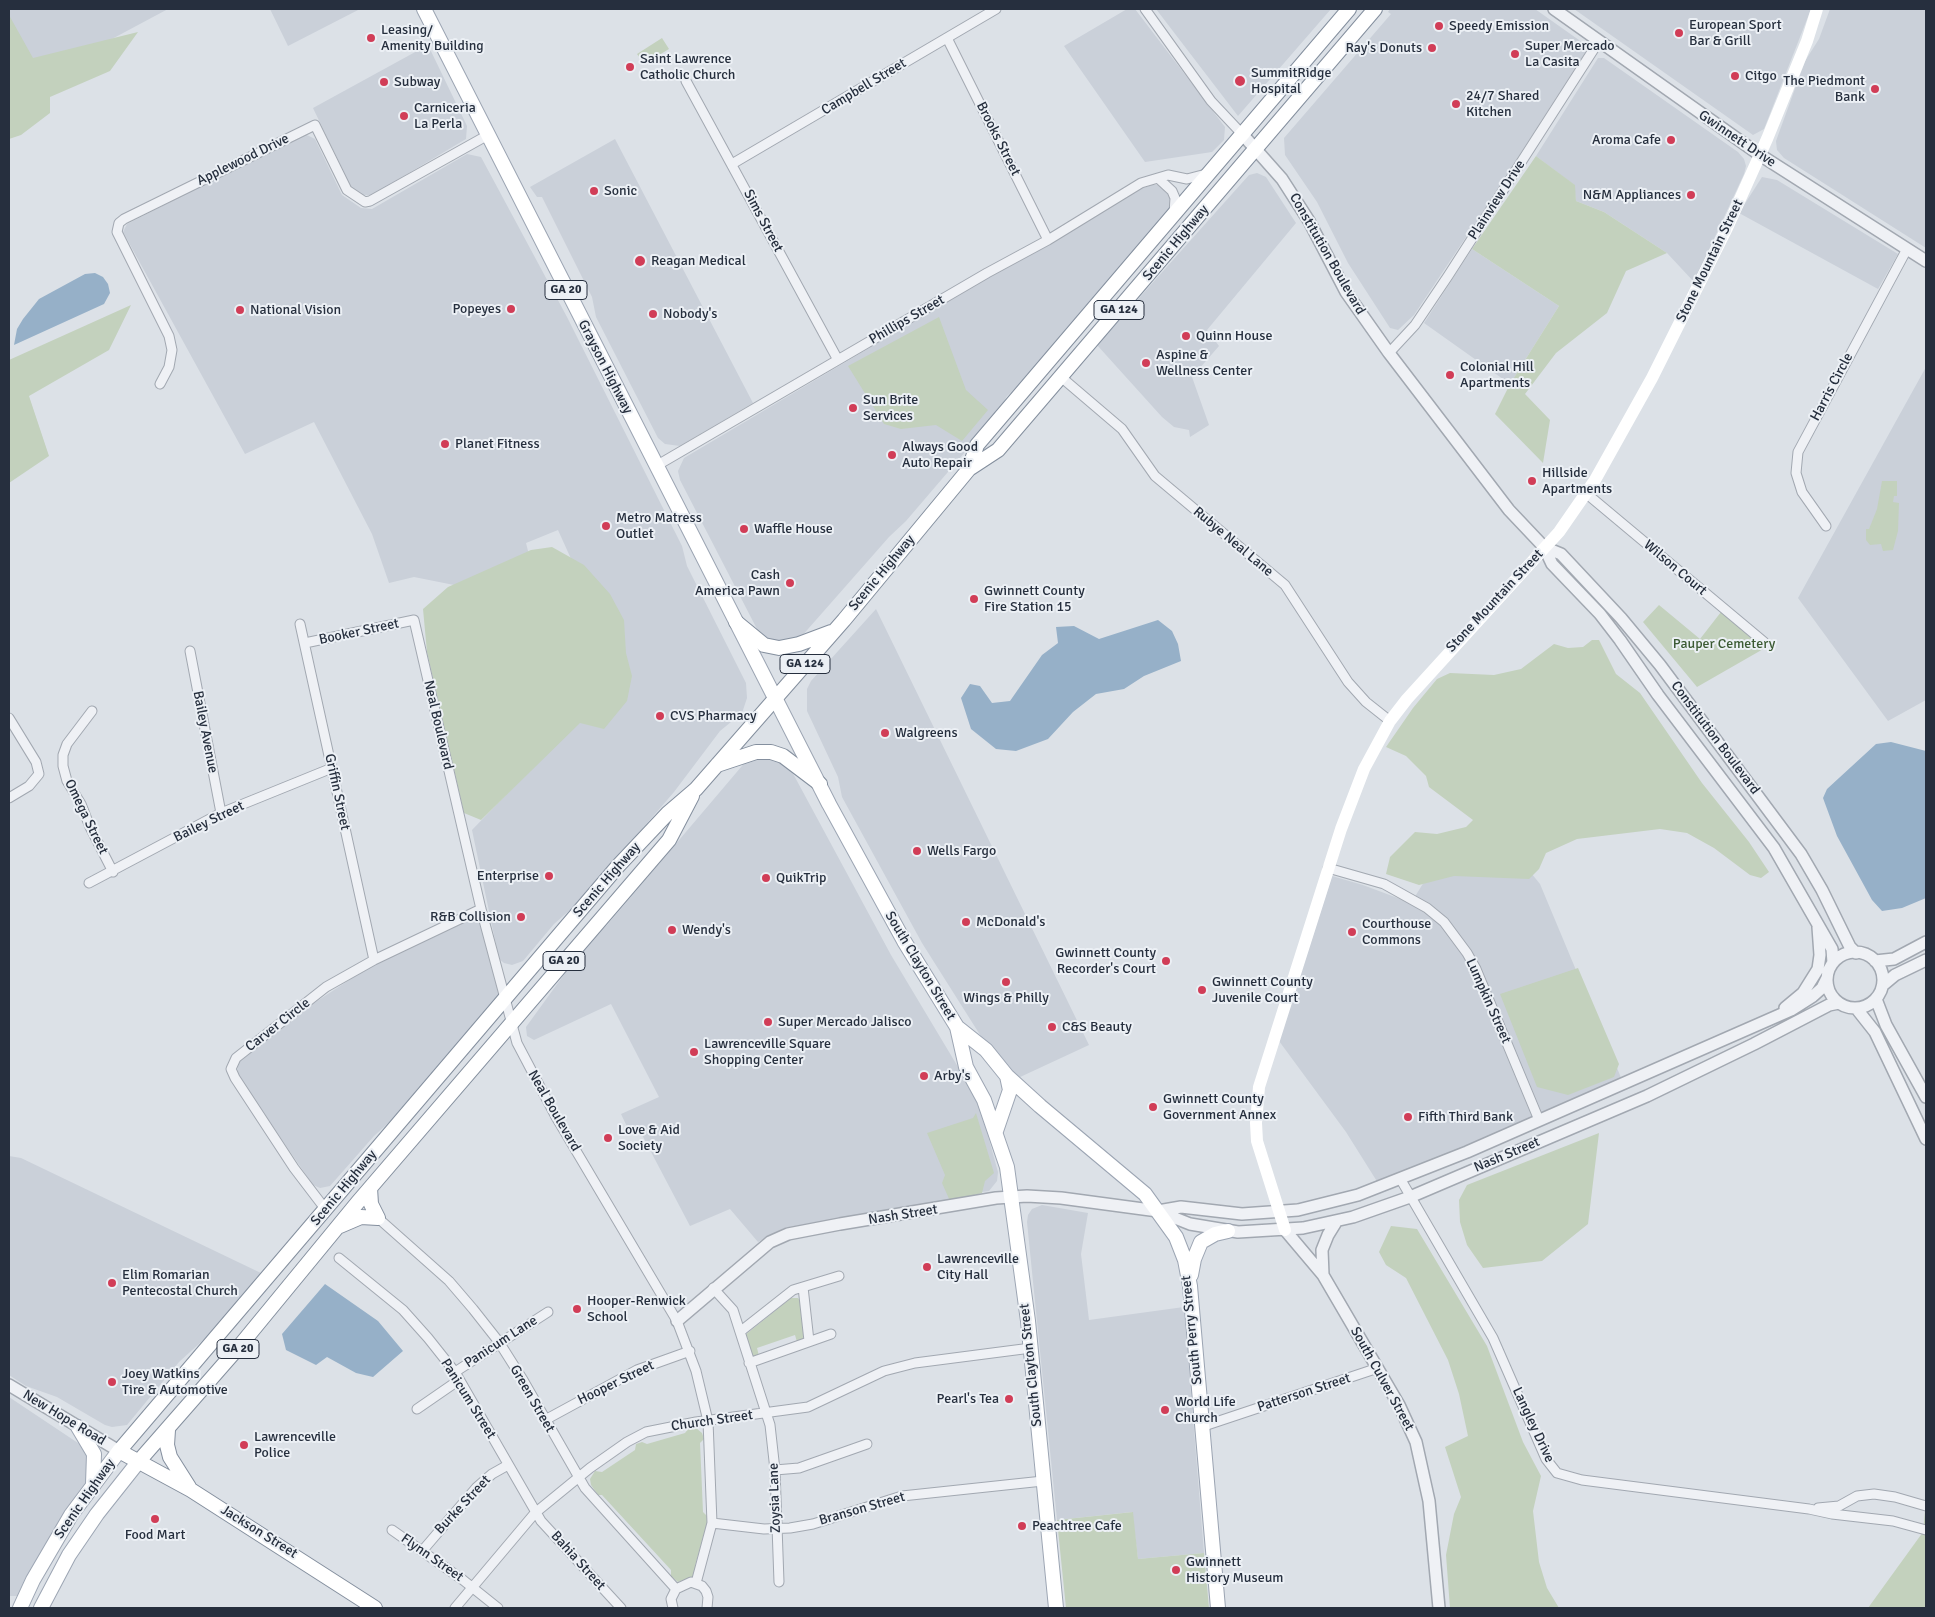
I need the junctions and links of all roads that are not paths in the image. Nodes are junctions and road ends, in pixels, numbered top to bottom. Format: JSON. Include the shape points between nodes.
{"nodes":[{"id":1,"x":424,"y":9,"type":"edge"},
{"id":2,"x":996,"y":9,"type":"edge"},
{"id":3,"x":1145,"y":9,"type":"edge"},
{"id":4,"x":1349,"y":9,"type":"edge"},
{"id":5,"x":1375,"y":9,"type":"edge"},
{"id":6,"x":1554,"y":9,"type":"edge"},
{"id":7,"x":1817,"y":9,"type":"edge"},
{"id":8,"x":947,"y":38,"type":"junction"},
{"id":9,"x":1599,"y":41,"type":"junction"},
{"id":10,"x":686,"y":82,"type":"dead end"},
{"id":11,"x":488,"y":135,"type":"junction"},
{"id":12,"x":1242,"y":135,"type":"junction"},
{"id":13,"x":1256,"y":147,"type":"junction"},
{"id":14,"x":1760,"y":156,"type":"junction"},
{"id":15,"x":732,"y":164,"type":"junction"},
{"id":16,"x":1209,"y":174,"type":"junction"},
{"id":17,"x":1159,"y":179,"type":"junction"},
{"id":18,"x":1174,"y":214,"type":"junction"},
{"id":19,"x":1048,"y":240,"type":"junction"},
{"id":20,"x":1907,"y":249,"type":"junction"},
{"id":21,"x":1926,"y":261,"type":"edge"},
{"id":22,"x":1389,"y":353,"type":"junction"},
{"id":23,"x":838,"y":360,"type":"junction"},
{"id":24,"x":1046,"y":365,"type":"junction"},
{"id":25,"x":1061,"y":377,"type":"junction"},
{"id":26,"x":160,"y":384,"type":"dead end"},
{"id":27,"x":656,"y":466,"type":"junction"},
{"id":28,"x":969,"y":469,"type":"junction"},
{"id":29,"x":1587,"y":494,"type":"junction"},
{"id":30,"x":1826,"y":526,"type":"dead end"},
{"id":31,"x":1544,"y":547,"type":"junction"},
{"id":32,"x":414,"y":620,"type":"joint"},
{"id":33,"x":736,"y":622,"type":"junction"},
{"id":34,"x":300,"y":624,"type":"dead end"},
{"id":35,"x":834,"y":630,"type":"junction"},
{"id":36,"x":1764,"y":642,"type":"dead end"},
{"id":37,"x":304,"y":643,"type":"junction"},
{"id":38,"x":190,"y":651,"type":"dead end"},
{"id":39,"x":775,"y":698,"type":"junction"},
{"id":40,"x":92,"y":711,"type":"dead end"},
{"id":41,"x":9,"y":718,"type":"edge"},
{"id":42,"x":1390,"y":721,"type":"junction"},
{"id":43,"x":716,"y":766,"type":"junction"},
{"id":44,"x":332,"y":768,"type":"junction"},
{"id":45,"x":820,"y":784,"type":"junction"},
{"id":46,"x":696,"y":789,"type":"junction"},
{"id":47,"x":9,"y":798,"type":"edge"},
{"id":48,"x":221,"y":813,"type":"junction"},
{"id":49,"x":1328,"y":868,"type":"junction"},
{"id":50,"x":113,"y":872,"type":"junction"},
{"id":51,"x":89,"y":883,"type":"dead end"},
{"id":52,"x":481,"y":909,"type":"junction"},
{"id":53,"x":1817,"y":922,"type":"junction"},
{"id":54,"x":1926,"y":942,"type":"edge"},
{"id":55,"x":1856,"y":952,"type":"junction"},
{"id":56,"x":374,"y":960,"type":"junction"},
{"id":57,"x":1926,"y":960,"type":"edge"},
{"id":58,"x":1876,"y":961,"type":"junction"},
{"id":59,"x":1833,"y":964,"type":"junction"},
{"id":60,"x":1828,"y":978,"type":"junction"},
{"id":61,"x":1883,"y":985,"type":"junction"},
{"id":62,"x":506,"y":997,"type":"junction"},
{"id":63,"x":1876,"y":999,"type":"junction"},
{"id":64,"x":1839,"y":1003,"type":"junction"},
{"id":65,"x":1856,"y":1008,"type":"junction"},
{"id":66,"x":1781,"y":1013,"type":"junction"},
{"id":67,"x":512,"y":1021,"type":"junction"},
{"id":68,"x":957,"y":1027,"type":"junction"},
{"id":69,"x":1007,"y":1076,"type":"junction"},
{"id":70,"x":1926,"y":1097,"type":"edge"},
{"id":71,"x":1539,"y":1120,"type":"junction"},
{"id":72,"x":996,"y":1131,"type":"junction"},
{"id":73,"x":1926,"y":1139,"type":"edge"},
{"id":74,"x":1401,"y":1180,"type":"junction"},
{"id":75,"x":370,"y":1188,"type":"junction"},
{"id":76,"x":1410,"y":1196,"type":"junction"},
{"id":77,"x":1011,"y":1197,"type":"junction"},
{"id":78,"x":326,"y":1210,"type":"junction"},
{"id":79,"x":1158,"y":1211,"type":"junction"},
{"id":80,"x":1280,"y":1212,"type":"junction"},
{"id":81,"x":378,"y":1218,"type":"junction"},
{"id":82,"x":1336,"y":1222,"type":"junction"},
{"id":83,"x":335,"y":1229,"type":"junction"},
{"id":84,"x":1285,"y":1230,"type":"junction"},
{"id":85,"x":1228,"y":1231,"type":"junction"},
{"id":86,"x":339,"y":1258,"type":"dead end"},
{"id":87,"x":1323,"y":1275,"type":"junction"},
{"id":88,"x":839,"y":1276,"type":"dead end"},
{"id":89,"x":1190,"y":1286,"type":"junction"},
{"id":90,"x":803,"y":1287,"type":"junction"},
{"id":91,"x":713,"y":1288,"type":"junction"},
{"id":92,"x":548,"y":1312,"type":"dead end"},
{"id":93,"x":677,"y":1320,"type":"junction"},
{"id":94,"x":741,"y":1331,"type":"junction"},
{"id":95,"x":831,"y":1334,"type":"dead end"},
{"id":96,"x":809,"y":1341,"type":"junction"},
{"id":97,"x":498,"y":1342,"type":"junction"},
{"id":98,"x":1031,"y":1348,"type":"junction"},
{"id":99,"x":690,"y":1351,"type":"junction"},
{"id":100,"x":749,"y":1362,"type":"junction"},
{"id":101,"x":1378,"y":1368,"type":"junction"},
{"id":102,"x":457,"y":1376,"type":"junction"},
{"id":103,"x":9,"y":1385,"type":"edge"},
{"id":104,"x":417,"y":1410,"type":"dead end"},
{"id":105,"x":767,"y":1414,"type":"junction"},
{"id":106,"x":545,"y":1420,"type":"junction"},
{"id":107,"x":708,"y":1421,"type":"junction"},
{"id":108,"x":1201,"y":1426,"type":"junction"},
{"id":109,"x":78,"y":1427,"type":"junction"},
{"id":110,"x":168,"y":1430,"type":"junction"},
{"id":111,"x":867,"y":1444,"type":"dead end"},
{"id":112,"x":119,"y":1451,"type":"junction"},
{"id":113,"x":139,"y":1461,"type":"junction"},
{"id":114,"x":508,"y":1465,"type":"junction"},
{"id":115,"x":775,"y":1470,"type":"junction"},
{"id":116,"x":578,"y":1478,"type":"junction"},
{"id":117,"x":1043,"y":1481,"type":"junction"},
{"id":118,"x":92,"y":1486,"type":"junction"},
{"id":119,"x":191,"y":1490,"type":"junction"},
{"id":120,"x":1926,"y":1506,"type":"edge"},
{"id":121,"x":1809,"y":1508,"type":"junction"},
{"id":122,"x":535,"y":1513,"type":"junction"},
{"id":123,"x":712,"y":1523,"type":"junction"},
{"id":124,"x":776,"y":1529,"type":"junction"},
{"id":125,"x":392,"y":1530,"type":"dead end"},
{"id":126,"x":1926,"y":1530,"type":"edge"},
{"id":127,"x":422,"y":1550,"type":"junction"},
{"id":128,"x":778,"y":1582,"type":"dead end"},
{"id":129,"x":696,"y":1583,"type":"junction"},
{"id":130,"x":471,"y":1586,"type":"junction"},
{"id":131,"x":676,"y":1589,"type":"junction"},
{"id":132,"x":20,"y":1608,"type":"edge"},
{"id":133,"x":41,"y":1608,"type":"edge"},
{"id":134,"x":375,"y":1608,"type":"edge"},
{"id":135,"x":455,"y":1608,"type":"edge"},
{"id":136,"x":498,"y":1608,"type":"edge"},
{"id":137,"x":621,"y":1608,"type":"edge"},
{"id":138,"x":673,"y":1608,"type":"edge"},
{"id":139,"x":707,"y":1608,"type":"edge"},
{"id":140,"x":1056,"y":1608,"type":"edge"},
{"id":141,"x":1218,"y":1608,"type":"edge"},
{"id":142,"x":1439,"y":1608,"type":"edge"}],
"edges":[{"from":1,"to":11,"type":"main road","name":"Grayson Highway","number":"GA 20"},
{"from":2,"to":8,"type":"street","name":"Campbell Street"},
{"from":3,"to":12,"type":"street","name":"Constitution Boulevard","via":[[1211,101]]},
{"from":4,"to":12,"type":"main road","name":"Scenic Highway","number":"GA 124"},
{"from":5,"to":13,"type":"main road","name":"Scenic Highway","number":"GA 124"},
{"from":6,"to":9,"type":"street","name":"Gwinnett Drive"},
{"from":7,"to":14,"type":"main road","name":"Stone Mountain Street"},
{"from":8,"to":15,"type":"street","name":"Campbell Street"},
{"from":8,"to":19,"type":"street","name":"Brooks Street"},
{"from":9,"to":14,"type":"street","name":"Gwinnett Drive"},
{"from":9,"to":22,"type":"street","name":"Plainview Drive","via":[[1448,276],[1415,324]]},
{"from":10,"to":15,"type":"street","name":"Sims Street"},
{"from":11,"to":26,"type":"street","name":"Applewood Drive","via":[[365,202],[346,190],[315,125],[124,219],[119,223],[117,232],[172,350]]},
{"from":11,"to":27,"type":"main road","name":"Grayson Highway","number":"GA 20"},
{"from":12,"to":13,"type":"street","name":"Constitution Boulevard"},
{"from":12,"to":16,"type":"main road","name":"Scenic Highway","number":"GA 124"},
{"from":13,"to":22,"type":"street","name":"Constitution Boulevard","via":[[1292,193],[1346,292]]},
{"from":13,"to":25,"type":"main road","name":"Scenic Highway","number":"GA 124"},
{"from":14,"to":20,"type":"street","name":"Gwinnett Drive"},
{"from":14,"to":29,"type":"main road","name":"Stone Mountain Street","via":[[1682,320]]},
{"from":15,"to":23,"type":"street","name":"Sims Street"},
{"from":16,"to":17,"type":"street","name":"Phillips Street","via":[[1187,179],[1168,175]]},
{"from":16,"to":18,"type":"main road","name":"Scenic Highway","number":"GA 124"},
{"from":17,"to":18,"type":"street","via":[[1172,191]]},
{"from":17,"to":19,"type":"street","name":"Phillips Street","via":[[1140,183]]},
{"from":18,"to":24,"type":"main road","name":"Scenic Highway","number":"GA 124"},
{"from":19,"to":23,"type":"street","name":"Phillips Street"},
{"from":20,"to":21,"type":"street","name":"Gwinnett Drive"},
{"from":20,"to":30,"type":"street","name":"Harris Circle","via":[[1798,452],[1796,474],[1802,492]]},
{"from":22,"to":31,"type":"street","name":"Constitution Boulevard","via":[[1504,503]]},
{"from":23,"to":27,"type":"street","name":"Phillips Street"},
{"from":24,"to":25,"type":"main road"},
{"from":24,"to":28,"type":"main road","name":"Scenic Highway","number":"GA 124","via":[[977,446]]},
{"from":25,"to":28,"type":"main road","name":"Scenic Highway","number":"GA 124","via":[[998,450]]},
{"from":25,"to":42,"type":"street","name":"Rubye Neal Lane","via":[[1122,429],[1155,476],[1284,585],[1348,682]]},
{"from":27,"to":33,"type":"main road","name":"Grayson Highway","number":"GA 20"},
{"from":28,"to":35,"type":"main road","name":"Scenic Highway","number":"GA 124"},
{"from":29,"to":31,"type":"main road","name":"Stone Mountain Street"},
{"from":29,"to":36,"type":"street","name":"Wilson Court"},
{"from":31,"to":42,"type":"main road","name":"Stone Mountain Street"},
{"from":31,"to":53,"type":"street","name":"Constitution Boulevard","via":[[1552,564],[1605,621],[1774,848]]},
{"from":31,"to":55,"type":"street","name":"Constitution Boulevard","via":[[1561,554],[1601,596],[1682,694],[1801,854],[1850,947]]},
{"from":32,"to":37,"type":"street","name":"Booker Street"},
{"from":32,"to":52,"type":"street","name":"Neal Boulevard"},
{"from":33,"to":35,"type":"main road","via":[[764,645],[778,648],[799,644]]},
{"from":33,"to":39,"type":"main road","name":"Grayson Highway","number":"GA 20"},
{"from":34,"to":37,"type":"street","name":"Griffin Street"},
{"from":35,"to":39,"type":"main road","name":"Scenic Highway","number":"GA 124"},
{"from":37,"to":44,"type":"street","name":"Griffin Street"},
{"from":38,"to":48,"type":"street","name":"Bailey Avenue"},
{"from":39,"to":43,"type":"main road","name":"Scenic Highway","number":"GA 20"},
{"from":39,"to":45,"type":"main road","name":"South Clayton Street"},
{"from":40,"to":50,"type":"street","name":"Omega Street","via":[[67,744],[63,766],[67,782],[82,804]]},
{"from":41,"to":47,"type":"street","via":[[36,762],[39,774],[29,786]]},
{"from":42,"to":49,"type":"main road","name":"Stone Mountain Street","via":[[1364,768]]},
{"from":43,"to":45,"type":"main road","via":[[756,752],[772,752],[783,756]]},
{"from":43,"to":46,"type":"main road","name":"Scenic Highway","number":"GA 20"},
{"from":44,"to":48,"type":"street","name":"Bailey Street"},
{"from":44,"to":56,"type":"street","name":"Griffin Street"},
{"from":45,"to":68,"type":"main road","name":"South Clayton Street","via":[[891,917]]},
{"from":46,"to":62,"type":"main road","name":"Scenic Highway","number":"GA 20","via":[[631,851]]},
{"from":46,"to":67,"type":"main road","name":"Scenic Highway","number":"GA 20","via":[[669,840]]},
{"from":48,"to":50,"type":"street","name":"Bailey Street"},
{"from":49,"to":71,"type":"street","name":"Lumpkin Street","via":[[1384,884],[1427,908],[1444,922],[1476,969]]},
{"from":49,"to":80,"type":"main road","name":"Stone Mountain Street","via":[[1256,1105],[1257,1141]]},
{"from":50,"to":51,"type":"street","name":"Bailey Street"},
{"from":52,"to":56,"type":"street","name":"Carver Circle"},
{"from":52,"to":62,"type":"street","name":"Neal Boulevard"},
{"from":53,"to":59,"type":"street","name":"Constitution Boulevard","via":[[1832,949]]},
{"from":53,"to":66,"type":"street","via":[[1818,969],[1803,993]]},
{"from":54,"to":58,"type":"street","via":[[1894,959]]},
{"from":55,"to":58,"type":"street"},
{"from":55,"to":59,"type":"street"},
{"from":56,"to":78,"type":"street","name":"Carver Circle","via":[[314,996],[236,1058],[231,1069],[279,1145]]},
{"from":57,"to":61,"type":"street","via":[[1895,975]]},
{"from":58,"to":61,"type":"street"},
{"from":59,"to":60,"type":"street"},
{"from":60,"to":64,"type":"street","via":[[1828,988]]},
{"from":60,"to":66,"type":"street","name":"Nash Street","via":[[1813,996]]},
{"from":61,"to":63,"type":"street"},
{"from":62,"to":67,"type":"street","name":"Neal Boulevard"},
{"from":62,"to":78,"type":"main road","name":"Scenic Highway","number":"GA 20"},
{"from":63,"to":65,"type":"street","via":[[1865,1007]]},
{"from":63,"to":70,"type":"street","via":[[1886,1025]]},
{"from":64,"to":65,"type":"street"},
{"from":64,"to":76,"type":"street","name":"Nash Street","via":[[1830,1004],[1646,1096]]},
{"from":65,"to":73,"type":"street","via":[[1875,1032]]},
{"from":66,"to":71,"type":"street","name":"Nash Street"},
{"from":67,"to":75,"type":"main road","name":"Scenic Highway","number":"GA 20"},
{"from":67,"to":93,"type":"street","name":"Neal Boulevard","via":[[528,1065]]},
{"from":68,"to":69,"type":"main road","name":"South Perry Street","via":[[986,1050]]},
{"from":68,"to":72,"type":"main road","name":"South Clayton Street","via":[[966,1067]]},
{"from":69,"to":72,"type":"main road","via":[[1010,1090]]},
{"from":69,"to":79,"type":"main road","name":"South Perry Street","via":[[1145,1194]]},
{"from":71,"to":74,"type":"street","name":"Nash Street"},
{"from":72,"to":77,"type":"main road","name":"South Clayton Street","via":[[1007,1167]]},
{"from":74,"to":76,"type":"street","name":"Langley Drive"},
{"from":74,"to":80,"type":"street","name":"Nash Street","via":[[1336,1202]]},
{"from":75,"to":81,"type":"main road","via":[[370,1204]]},
{"from":75,"to":83,"type":"main road","name":"Scenic Highway","number":"GA 20"},
{"from":76,"to":82,"type":"street","name":"Nash Street"},
{"from":76,"to":121,"type":"street","name":"Langley Drive","via":[[1493,1338],[1546,1458],[1558,1473],[1582,1480]]},
{"from":77,"to":79,"type":"street","name":"Nash Street","via":[[1061,1198]]},
{"from":77,"to":91,"type":"street","name":"Nash Street","via":[[788,1234],[764,1246]]},
{"from":77,"to":98,"type":"main road","name":"South Clayton Street"},
{"from":78,"to":112,"type":"main road","name":"Scenic Highway","number":"GA 20"},
{"from":79,"to":80,"type":"street","name":"Nash Street","via":[[1181,1208],[1242,1214]]},
{"from":79,"to":85,"type":"street","name":"Nash Street","via":[[1190,1224]]},
{"from":79,"to":89,"type":"main road","name":"South Perry Street","via":[[1176,1237]]},
{"from":80,"to":84,"type":"main road","name":"Stone Mountain Street"},
{"from":81,"to":83,"type":"main road","via":[[361,1216]]},
{"from":81,"to":97,"type":"street","name":"Green Street","via":[[449,1281]]},
{"from":82,"to":84,"type":"street","name":"Nash Street"},
{"from":82,"to":87,"type":"street","via":[[1322,1250]]},
{"from":83,"to":110,"type":"main road","name":"Scenic Highway","number":"GA 20"},
{"from":84,"to":85,"type":"street","name":"Nash Street"},
{"from":84,"to":87,"type":"street","name":"South Culver Street"},
{"from":85,"to":89,"type":"main road","via":[[1201,1242],[1194,1258]]},
{"from":86,"to":102,"type":"street","name":"Panicum Street","via":[[403,1310]]},
{"from":87,"to":101,"type":"street","name":"South Culver Street"},
{"from":88,"to":90,"type":"street"},
{"from":89,"to":108,"type":"main road","name":"South Perry Street"},
{"from":90,"to":94,"type":"street","via":[[789,1293]]},
{"from":90,"to":96,"type":"street"},
{"from":91,"to":93,"type":"street","name":"Nash Street"},
{"from":91,"to":94,"type":"street","name":"Zoysia Lane","via":[[732,1310]]},
{"from":92,"to":97,"type":"street","name":"Panicum Lane"},
{"from":93,"to":99,"type":"street","name":"Neal Boulevard"},
{"from":94,"to":100,"type":"street","name":"Zoysia Lane"},
{"from":95,"to":96,"type":"street"},
{"from":96,"to":100,"type":"street"},
{"from":97,"to":102,"type":"street","name":"Panicum Lane"},
{"from":97,"to":106,"type":"street","name":"Green Street"},
{"from":98,"to":105,"type":"street","name":"Church Street","via":[[896,1367],[808,1407]]},
{"from":98,"to":117,"type":"main road","name":"South Clayton Street"},
{"from":99,"to":106,"type":"street","name":"Hooper Street","via":[[636,1370]]},
{"from":99,"to":107,"type":"street","name":"Neal Boulevard"},
{"from":100,"to":105,"type":"street","name":"Zoysia Lane"},
{"from":101,"to":108,"type":"street","name":"Patterson Street"},
{"from":101,"to":142,"type":"street","name":"South Culver Street","via":[[1416,1442],[1429,1501]]},
{"from":102,"to":104,"type":"street","name":"Panicum Lane"},
{"from":102,"to":114,"type":"street","name":"Panicum Street"},
{"from":103,"to":109,"type":"street","name":"New Hope Road"},
{"from":105,"to":107,"type":"street","name":"Church Street"},
{"from":105,"to":115,"type":"street","name":"Zoysia Lane"},
{"from":106,"to":116,"type":"street","name":"Green Street"},
{"from":107,"to":116,"type":"street","name":"Church Street","via":[[646,1432]]},
{"from":107,"to":123,"type":"street","name":"Neal Boulevard"},
{"from":108,"to":141,"type":"main road","name":"South Perry Street"},
{"from":109,"to":112,"type":"street","name":"New Hope Road"},
{"from":109,"to":118,"type":"main road","via":[[94,1454]]},
{"from":110,"to":113,"type":"main road","name":"Scenic Highway"},
{"from":110,"to":119,"type":"main road","via":[[170,1457]]},
{"from":111,"to":115,"type":"street","via":[[799,1468]]},
{"from":112,"to":113,"type":"main road","name":"Jackson Street"},
{"from":112,"to":118,"type":"main road","name":"Scenic Highway"},
{"from":113,"to":119,"type":"main road","name":"Jackson Street"},
{"from":113,"to":133,"type":"main road","name":"Scenic Highway","via":[[65,1562]]},
{"from":114,"to":122,"type":"street","name":"Panicum Street"},
{"from":114,"to":127,"type":"street","name":"Burke Street","via":[[476,1488]]},
{"from":115,"to":124,"type":"street","name":"Zoysia Lane"},
{"from":116,"to":122,"type":"street","name":"Church Street"},
{"from":116,"to":131,"type":"street","name":"Green Street"},
{"from":117,"to":124,"type":"street","name":"Branson Street","via":[[902,1496],[813,1524]]},
{"from":117,"to":140,"type":"main road","name":"South Clayton Street"},
{"from":118,"to":132,"type":"main road","name":"Scenic Highway","via":[[59,1536]]},
{"from":119,"to":134,"type":"main road","name":"Jackson Street"},
{"from":120,"to":121,"type":"street","name":"Langley Drive","via":[[1895,1497],[1865,1494],[1839,1506]]},
{"from":121,"to":126,"type":"street","name":"Langley Drive","via":[[1893,1521]]},
{"from":122,"to":130,"type":"street","name":"Church Street"},
{"from":122,"to":137,"type":"street","name":"Bahia Street"},
{"from":123,"to":124,"type":"street","name":"Branson Street"},
{"from":123,"to":129,"type":"street","name":"Neal Boulevard"},
{"from":124,"to":128,"type":"street","name":"Zoysia Lane"},
{"from":125,"to":127,"type":"street","name":"Flynn Street"},
{"from":127,"to":130,"type":"street","name":"Flynn Street"},
{"from":129,"to":131,"type":"street","via":[[685,1583]]},
{"from":129,"to":139,"type":"street","via":[[706,1591]]},
{"from":130,"to":135,"type":"street","name":"Church Street"},
{"from":130,"to":136,"type":"street","name":"Flynn Street"},
{"from":131,"to":138,"type":"street","via":[[671,1599]]}]}
